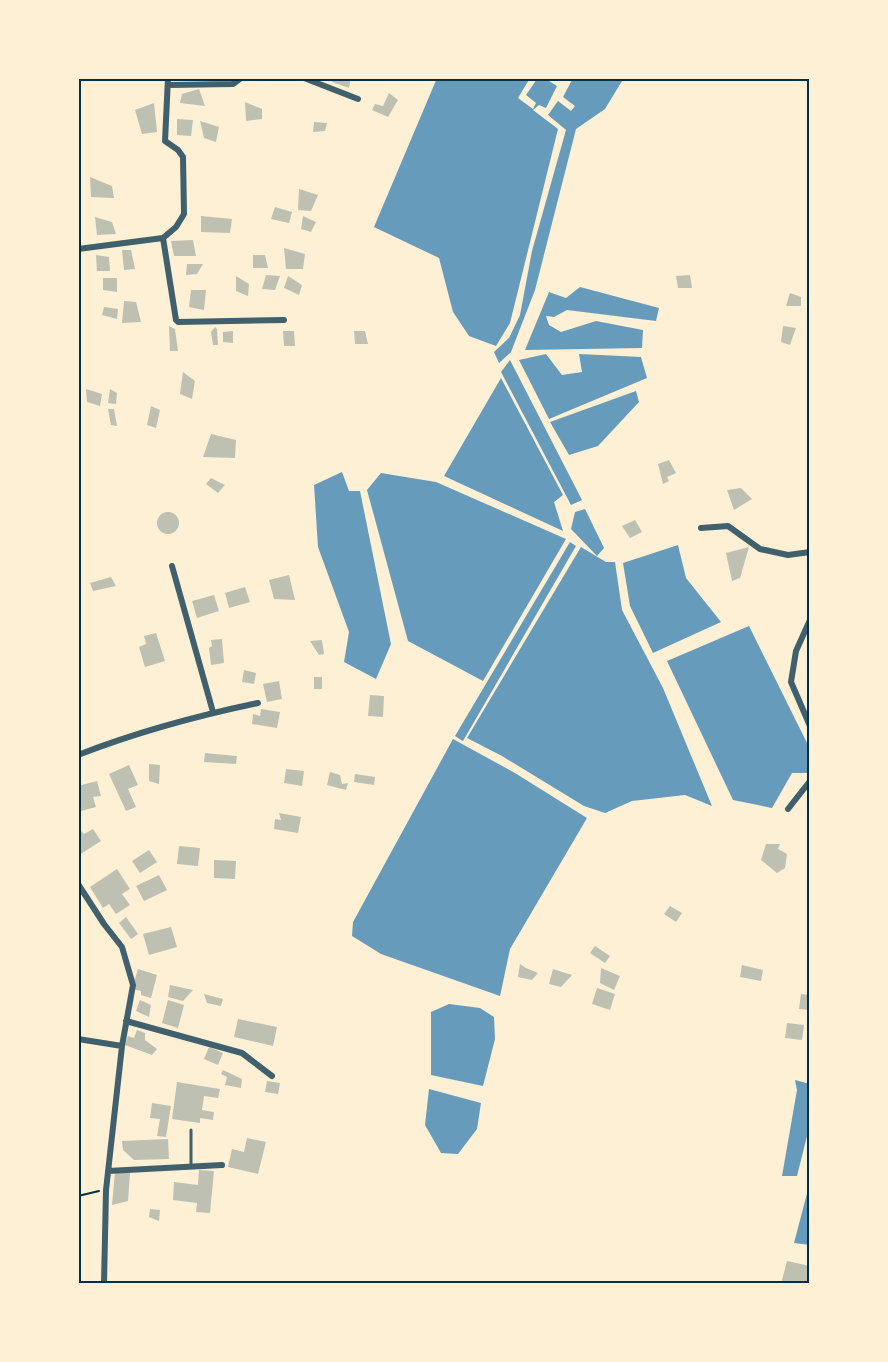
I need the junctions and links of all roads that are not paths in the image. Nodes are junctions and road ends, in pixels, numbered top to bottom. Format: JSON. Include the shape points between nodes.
{"nodes":[{"id":1,"x":241,"y":78,"type":"edge"},
{"id":2,"x":304,"y":78,"type":"edge"},
{"id":3,"x":168,"y":81,"type":"edge"},
{"id":4,"x":358,"y":99,"type":"dead end"},
{"id":5,"x":163,"y":238,"type":"junction"},
{"id":6,"x":78,"y":249,"type":"edge"},
{"id":7,"x":284,"y":320,"type":"dead end"},
{"id":8,"x":700,"y":528,"type":"dead end"},
{"id":9,"x":810,"y":552,"type":"edge"},
{"id":10,"x":172,"y":566,"type":"dead end"},
{"id":11,"x":810,"y":620,"type":"edge"},
{"id":12,"x":258,"y":703,"type":"dead end"},
{"id":13,"x":213,"y":712,"type":"junction"},
{"id":14,"x":810,"y":726,"type":"edge"},
{"id":15,"x":78,"y":754,"type":"edge"},
{"id":16,"x":810,"y":781,"type":"edge"},
{"id":17,"x":788,"y":809,"type":"dead end"},
{"id":18,"x":78,"y":884,"type":"edge"},
{"id":19,"x":126,"y":1021,"type":"junction"},
{"id":20,"x":78,"y":1039,"type":"edge"},
{"id":21,"x":122,"y":1046,"type":"junction"},
{"id":22,"x":272,"y":1076,"type":"dead end"},
{"id":23,"x":191,"y":1130,"type":"dead end"},
{"id":24,"x":190,"y":1165,"type":"junction"},
{"id":25,"x":222,"y":1165,"type":"dead end"},
{"id":26,"x":108,"y":1171,"type":"junction"},
{"id":27,"x":104,"y":1284,"type":"edge"}],
"edges":[{"from":1,"to":3,"type":"street","via":[[233,84]]},
{"from":2,"to":4,"type":"street"},
{"from":3,"to":5,"type":"street","via":[[165,141],[183,158],[184,214]]},
{"from":5,"to":6,"type":"street"},
{"from":5,"to":7,"type":"street","via":[[178,322]]},
{"from":8,"to":9,"type":"street","via":[[728,526],[760,549],[788,555]]},
{"from":10,"to":13,"type":"street"},
{"from":11,"to":14,"type":"street","via":[[796,651],[791,682]]},
{"from":12,"to":13,"type":"street"},
{"from":13,"to":15,"type":"street"},
{"from":16,"to":17,"type":"street"},
{"from":18,"to":19,"type":"street","via":[[122,947],[133,985]]},
{"from":19,"to":21,"type":"street"},
{"from":19,"to":22,"type":"street","via":[[242,1053]]},
{"from":20,"to":21,"type":"street"},
{"from":21,"to":26,"type":"street"},
{"from":23,"to":24,"type":"lane"},
{"from":24,"to":25,"type":"street"},
{"from":24,"to":26,"type":"street"},
{"from":26,"to":27,"type":"street"}]}
